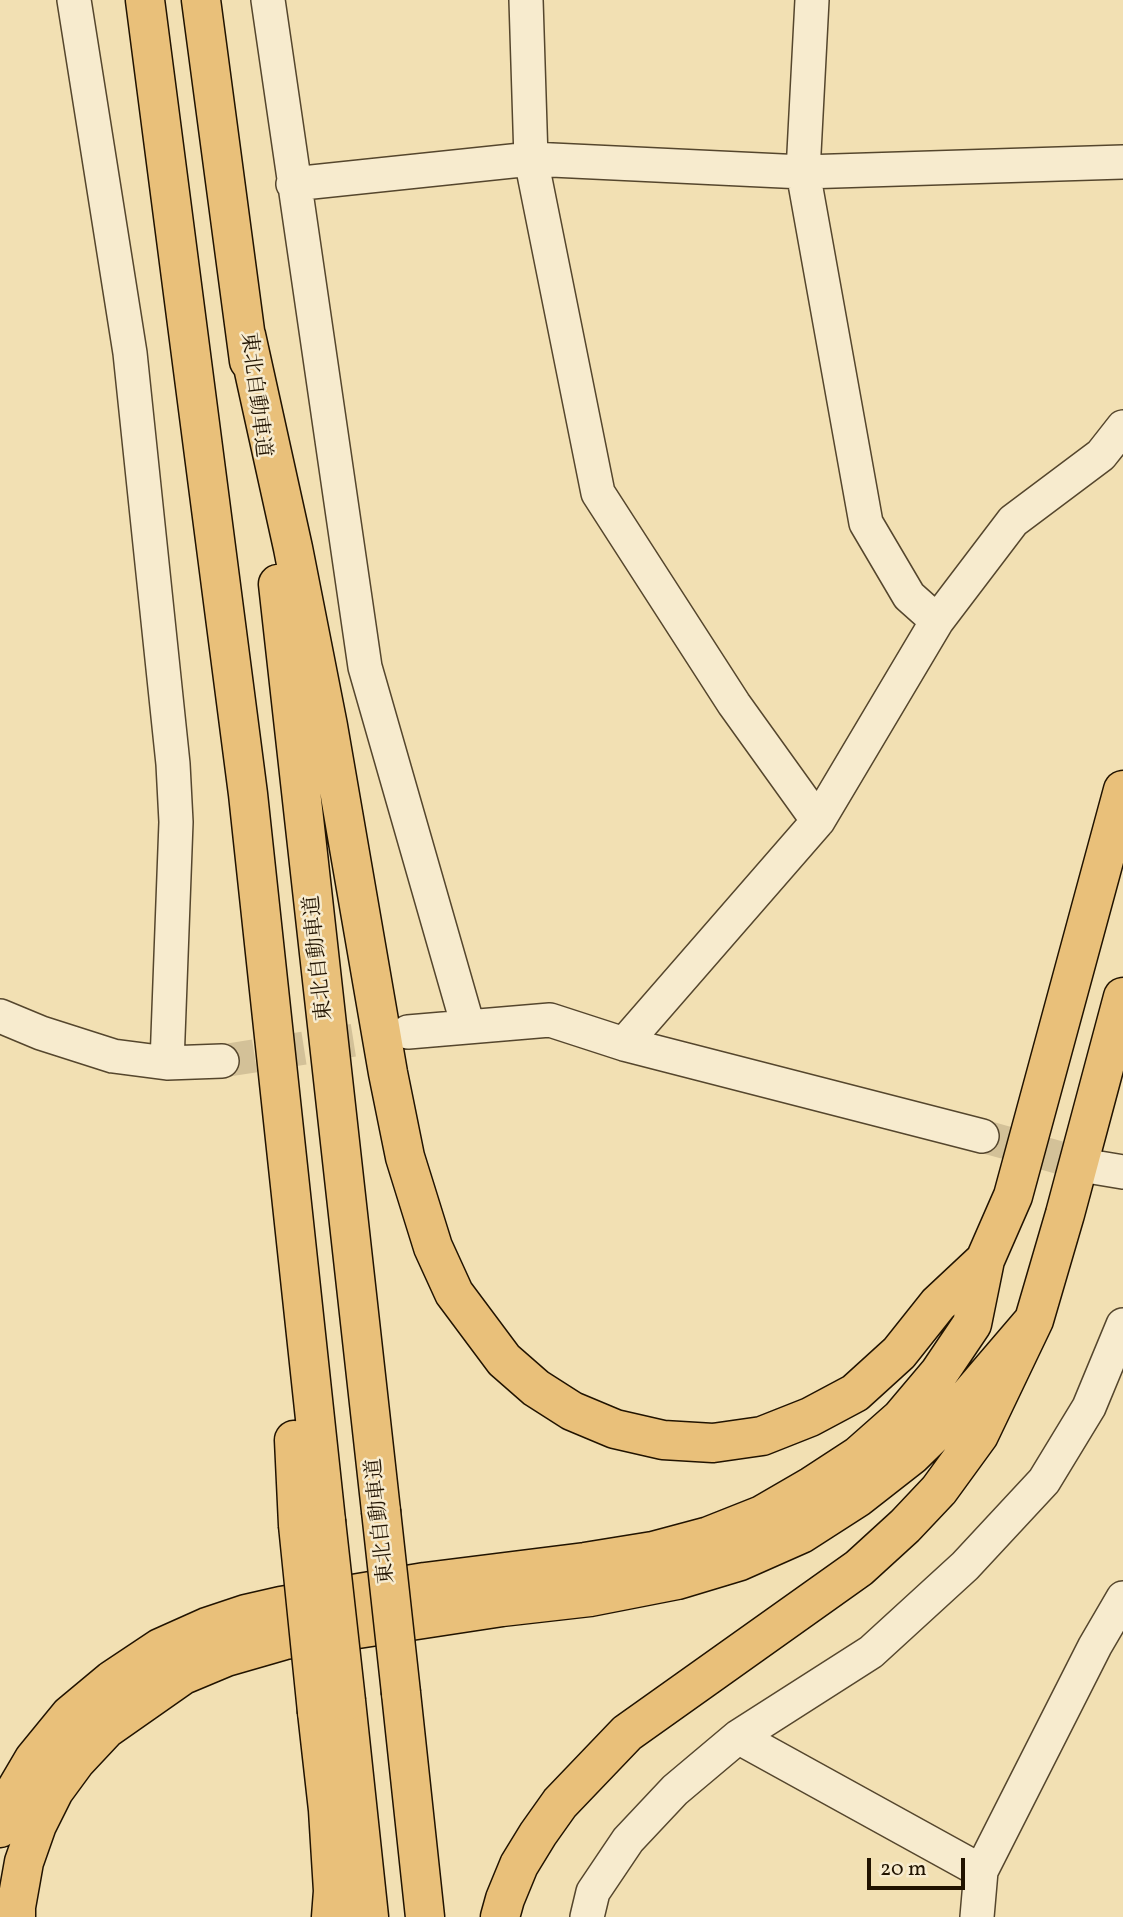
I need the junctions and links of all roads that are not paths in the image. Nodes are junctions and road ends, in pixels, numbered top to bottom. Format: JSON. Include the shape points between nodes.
{"nodes":[{"id":1,"x":75,"y":0,"type":"edge"},
{"id":2,"x":145,"y":0,"type":"edge"},
{"id":3,"x":201,"y":0,"type":"edge"},
{"id":4,"x":268,"y":0,"type":"edge"},
{"id":5,"x":526,"y":0,"type":"edge"},
{"id":6,"x":812,"y":0,"type":"edge"},
{"id":7,"x":531,"y":159,"type":"junction"},
{"id":8,"x":1123,"y":162,"type":"edge"},
{"id":9,"x":803,"y":172,"type":"junction"},
{"id":10,"x":293,"y":184,"type":"junction"},
{"id":11,"x":246,"y":335,"type":"junction"},
{"id":12,"x":1123,"y":427,"type":"edge"},
{"id":13,"x":937,"y":621,"type":"junction"},
{"id":14,"x":1123,"y":790,"type":"edge"},
{"id":15,"x":818,"y":821,"type":"junction"},
{"id":16,"x":1123,"y":997,"type":"edge"},
{"id":17,"x":0,"y":1016,"type":"edge"},
{"id":18,"x":468,"y":1027,"type":"junction"},
{"id":19,"x":408,"y":1032,"type":"tunnel mouth"},
{"id":20,"x":624,"y":1044,"type":"junction"},
{"id":21,"x":222,"y":1062,"type":"tunnel mouth"},
{"id":22,"x":167,"y":1063,"type":"junction"},
{"id":23,"x":982,"y":1136,"type":"tunnel mouth"},
{"id":24,"x":985,"y":1260,"type":"junction"},
{"id":25,"x":1034,"y":1320,"type":"junction"},
{"id":26,"x":1123,"y":1325,"type":"edge"},
{"id":27,"x":1123,"y":1598,"type":"edge"},
{"id":28,"x":331,"y":1706,"type":"junction"},
{"id":29,"x":738,"y":1737,"type":"junction"},
{"id":30,"x":0,"y":1828,"type":"edge"},
{"id":31,"x":981,"y":1871,"type":"junction"},
{"id":32,"x":16,"y":1917,"type":"edge"},
{"id":33,"x":331,"y":1917,"type":"edge"},
{"id":34,"x":369,"y":1917,"type":"edge"},
{"id":35,"x":425,"y":1917,"type":"edge"},
{"id":36,"x":500,"y":1917,"type":"edge"},
{"id":37,"x":587,"y":1917,"type":"edge"},
{"id":38,"x":977,"y":1917,"type":"edge"}],
"edges":[{"from":1,"to":22,"type":"street","via":[[130,353],[173,764],[176,822]]},
{"from":2,"to":28,"type":"highway","bridge":true,"via":[[241,741],[279,1074],[312,1523]]},
{"from":3,"to":11,"type":"highway","name":"東北自動車道"},
{"from":4,"to":10,"type":"street"},
{"from":5,"to":7,"type":"street"},
{"from":6,"to":9,"type":"street"},
{"from":7,"to":9,"type":"street"},
{"from":7,"to":10,"type":"street"},
{"from":7,"to":15,"type":"street","via":[[598,494],[734,704]]},
{"from":8,"to":9,"type":"street"},
{"from":9,"to":13,"type":"street","via":[[866,523],[909,596]]},
{"from":10,"to":18,"type":"street","via":[[365,667]]},
{"from":11,"to":24,"type":"highway","via":[[326,712],[405,1157],[433,1247],[454,1293],[487,1339],[536,1388],[572,1411],[615,1429],[663,1440],[713,1443],[762,1436],[810,1418],[855,1393],[899,1353],[938,1304]]},
{"from":11,"to":35,"type":"highway","name":"東北自動車道","bridge":true,"via":[[274,548]]},
{"from":12,"to":13,"type":"street","via":[[1101,455],[1013,521]]},
{"from":13,"to":15,"type":"street"},
{"from":14,"to":24,"type":"highway","via":[[1013,1196]]},
{"from":15,"to":20,"type":"street"},
{"from":16,"to":25,"type":"highway"},
{"from":17,"to":22,"type":"street","via":[[113,1056]]},
{"from":18,"to":19,"type":"street"},
{"from":18,"to":20,"type":"street","via":[[550,1020]]},
{"from":20,"to":23,"type":"street"},
{"from":21,"to":22,"type":"street"},
{"from":24,"to":30,"type":"highway","via":[[972,1324],[901,1418],[858,1455],[762,1515],[653,1551],[294,1604],[207,1627],[160,1648],[70,1715],[34,1759]]},
{"from":25,"to":32,"type":"highway","via":[[912,1455],[802,1534],[740,1562],[590,1597],[285,1640],[183,1675],[106,1729],[54,1791],[24,1862]]},
{"from":25,"to":36,"type":"highway","via":[[979,1435],[939,1490],[859,1568],[627,1733],[560,1803],[538,1834],[519,1865]]},
{"from":26,"to":29,"type":"street","via":[[1089,1407],[1044,1481],[965,1566],[871,1653]]},
{"from":27,"to":31,"type":"street"},
{"from":28,"to":33,"type":"highway"},
{"from":28,"to":34,"type":"highway"},
{"from":29,"to":31,"type":"street"},
{"from":29,"to":37,"type":"street","via":[[675,1790],[628,1840],[593,1892]]},
{"from":31,"to":38,"type":"street"}]}
